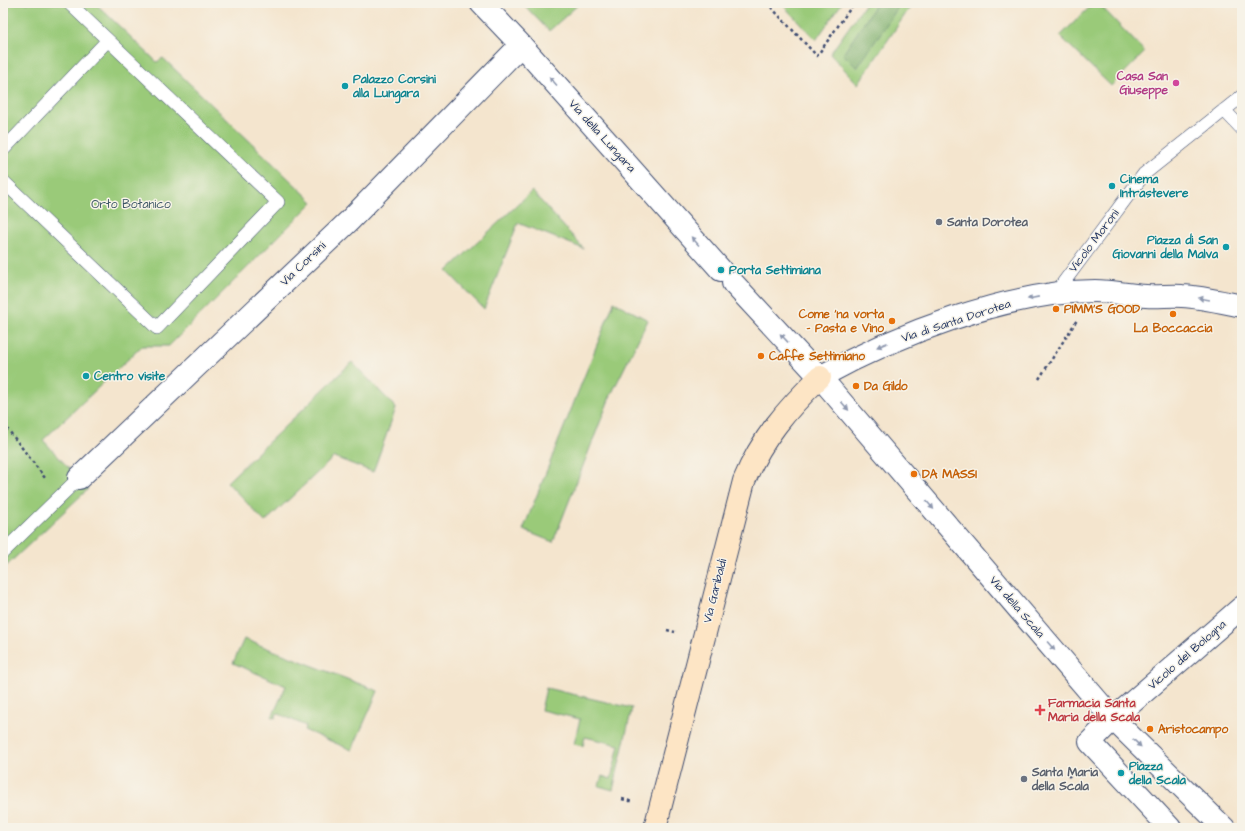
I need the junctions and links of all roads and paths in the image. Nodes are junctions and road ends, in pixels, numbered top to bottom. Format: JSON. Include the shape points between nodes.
{"nodes":[{"id":1,"x":69,"y":3,"type":"edge"},
{"id":2,"x":481,"y":3,"type":"edge"},
{"id":3,"x":767,"y":3,"type":"edge"},
{"id":4,"x":854,"y":3,"type":"edge"},
{"id":5,"x":108,"y":40,"type":"junction"},
{"id":6,"x":521,"y":45,"type":"junction"},
{"id":7,"x":1242,"y":96,"type":"edge"},
{"id":8,"x":1224,"y":110,"type":"junction"},
{"id":9,"x":1242,"y":129,"type":"edge"},
{"id":10,"x":3,"y":150,"type":"edge"},
{"id":11,"x":3,"y":181,"type":"edge"},
{"id":12,"x":1096,"y":291,"type":"junction"},
{"id":13,"x":1055,"y":294,"type":"junction"},
{"id":14,"x":1242,"y":306,"type":"edge"},
{"id":15,"x":820,"y":377,"type":"junction"},
{"id":16,"x":1039,"y":379,"type":"dead end"},
{"id":17,"x":3,"y":423,"type":"edge"},
{"id":18,"x":79,"y":478,"type":"junction"},
{"id":19,"x":3,"y":552,"type":"edge"},
{"id":20,"x":1242,"y":607,"type":"edge"},
{"id":21,"x":667,"y":630,"type":"dead end"},
{"id":22,"x":678,"y":632,"type":"dead end"},
{"id":23,"x":1113,"y":719,"type":"junction"},
{"id":24,"x":622,"y":799,"type":"dead end"},
{"id":25,"x":633,"y":802,"type":"dead end"},
{"id":26,"x":1215,"y":825,"type":"edge"},
{"id":27,"x":655,"y":828,"type":"edge"},
{"id":28,"x":1170,"y":828,"type":"edge"}],
"edges":[{"from":1,"to":5,"type":"lane"},
{"from":2,"to":6,"type":"street","name":"Via della Lungara"},
{"from":3,"to":4,"type":"path","via":[[818,56]]},
{"from":5,"to":10,"type":"lane"},
{"from":5,"to":11,"type":"lane","via":[[278,202],[157,328]]},
{"from":15,"to":6,"type":"street","name":"Via della Lungara","one_way":true,"via":[[727,277]]},
{"from":6,"to":18,"type":"street","name":"Via Corsini","via":[[349,221]]},
{"from":7,"to":8,"type":"lane","name":"Vicolo Moroni"},
{"from":8,"to":9,"type":"lane"},
{"from":8,"to":13,"type":"lane","name":"Vicolo Moroni","via":[[1144,174]]},
{"from":12,"to":13,"type":"street","name":"Via di Santa Dorotea"},
{"from":14,"to":12,"type":"street","name":"Via di Santa Dorotea","one_way":true,"via":[[1182,296],[1147,296]]},
{"from":12,"to":16,"type":"path"},
{"from":13,"to":15,"type":"street","name":"Via di Santa Dorotea","one_way":true,"via":[[999,305],[897,339]]},
{"from":15,"to":23,"type":"street","name":"Via della Scala","one_way":true},
{"from":15,"to":27,"type":"street","name":"Via Garibaldi","via":[[772,428],[744,481]]},
{"from":17,"to":18,"type":"path","via":[[50,484]]},
{"from":18,"to":19,"type":"lane"},
{"from":20,"to":23,"type":"street","name":"Vicolo del Bologna"},
{"from":21,"to":22,"type":"path"},
{"from":23,"to":26,"type":"street","name":"Via della Scala","one_way":true},
{"from":23,"to":28,"type":"street","via":[[1090,742]]},
{"from":24,"to":25,"type":"path"}]}
